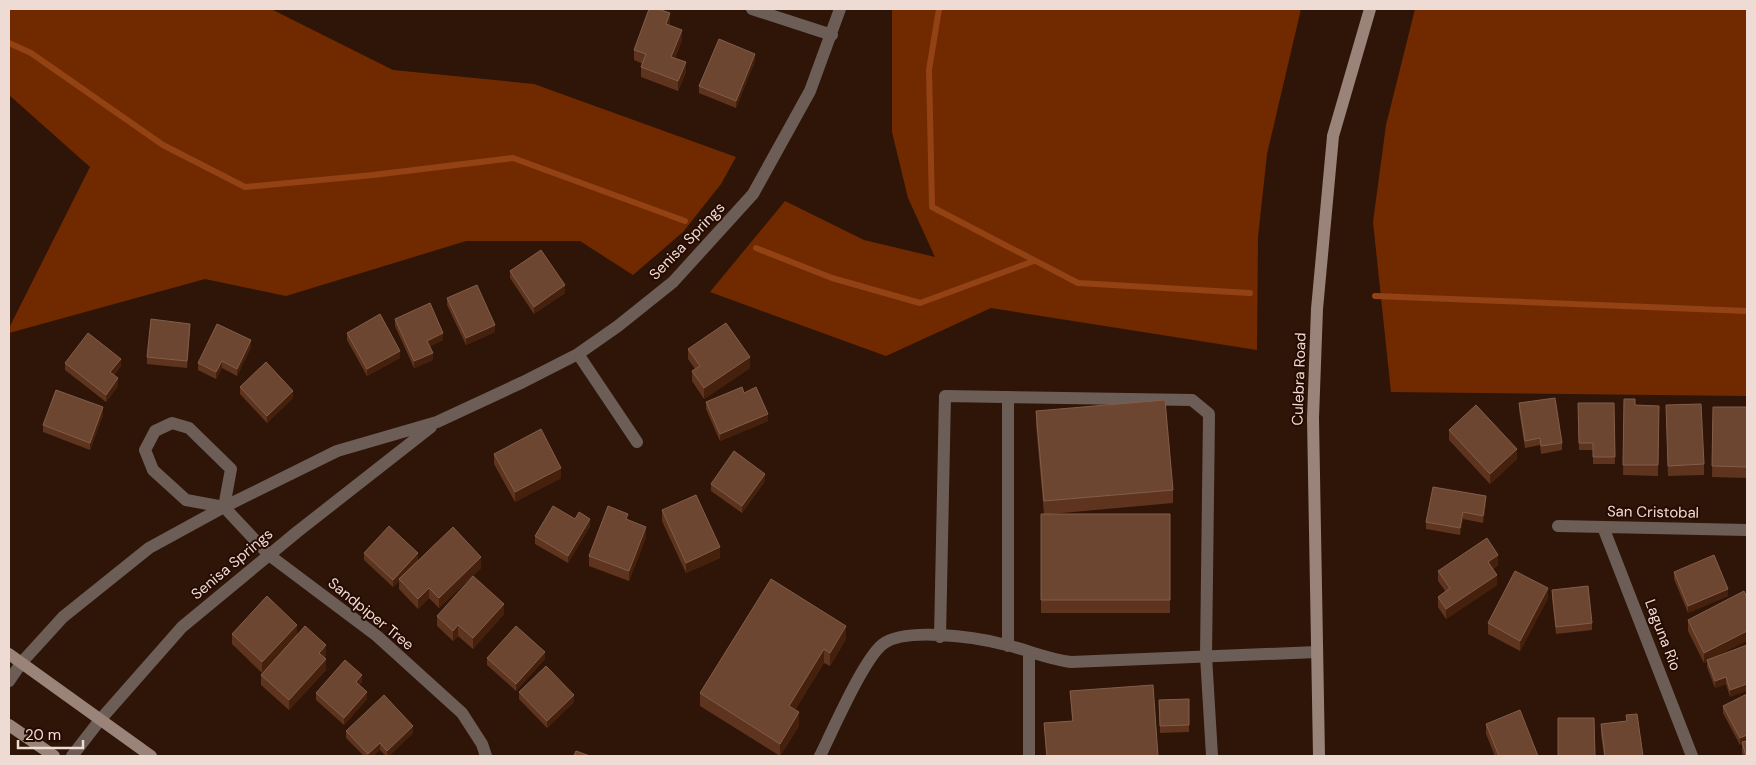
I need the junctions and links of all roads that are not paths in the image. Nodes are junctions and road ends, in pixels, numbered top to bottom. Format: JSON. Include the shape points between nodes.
{"nodes":[{"id":1,"x":752,"y":9,"type":"edge"},
{"id":2,"x":840,"y":9,"type":"edge"},
{"id":3,"x":1370,"y":9,"type":"edge"},
{"id":4,"x":832,"y":35,"type":"junction"},
{"id":5,"x":578,"y":354,"type":"junction"},
{"id":6,"x":1008,"y":397,"type":"junction"},
{"id":7,"x":437,"y":422,"type":"junction"},
{"id":8,"x":637,"y":442,"type":"dead end"},
{"id":9,"x":224,"y":507,"type":"junction"},
{"id":10,"x":1558,"y":526,"type":"dead end"},
{"id":11,"x":1603,"y":527,"type":"junction"},
{"id":12,"x":1747,"y":530,"type":"edge"},
{"id":13,"x":269,"y":555,"type":"junction"},
{"id":14,"x":940,"y":636,"type":"junction"},
{"id":15,"x":1008,"y":646,"type":"junction"},
{"id":16,"x":1317,"y":652,"type":"junction"},
{"id":17,"x":1029,"y":653,"type":"junction"},
{"id":18,"x":9,"y":654,"type":"edge"},
{"id":19,"x":1206,"y":656,"type":"junction"},
{"id":20,"x":22,"y":662,"type":"junction"},
{"id":21,"x":9,"y":681,"type":"edge"},
{"id":22,"x":100,"y":720,"type":"junction"},
{"id":23,"x":9,"y":725,"type":"edge"},
{"id":24,"x":54,"y":756,"type":"edge"},
{"id":25,"x":72,"y":756,"type":"edge"},
{"id":26,"x":151,"y":756,"type":"edge"},
{"id":27,"x":486,"y":756,"type":"edge"},
{"id":28,"x":820,"y":756,"type":"edge"},
{"id":29,"x":1029,"y":756,"type":"edge"},
{"id":30,"x":1212,"y":756,"type":"edge"},
{"id":31,"x":1319,"y":756,"type":"edge"},
{"id":32,"x":1692,"y":756,"type":"edge"}],
"edges":[{"from":1,"to":4,"type":"street"},
{"from":2,"to":4,"type":"street","name":"Senisa Springs"},
{"from":3,"to":16,"type":"main road","name":"Culebra Road","via":[[1333,136],[1323,229],[1313,418]]},
{"from":4,"to":5,"type":"street","name":"Senisa Springs","via":[[810,91],[753,194],[673,282]]},
{"from":5,"to":7,"type":"street","name":"Senisa Springs"},
{"from":5,"to":8,"type":"street"},
{"from":6,"to":14,"type":"street","via":[[945,396]]},
{"from":6,"to":15,"type":"street"},
{"from":6,"to":19,"type":"street","via":[[1192,400],[1209,414]]},
{"from":7,"to":9,"type":"street","name":"Senisa Springs","via":[[337,451]]},
{"from":7,"to":13,"type":"street","name":"Senisa Springs"},
{"from":9,"to":9,"type":"street","via":[[230,469],[189,428],[172,423],[155,431],[145,450],[153,470],[186,500]]},
{"from":9,"to":13,"type":"street","name":"Sandpiper Tree"},
{"from":9,"to":20,"type":"street","name":"Senisa Springs","via":[[149,548],[63,617]]},
{"from":10,"to":11,"type":"street","name":"San Cristobal"},
{"from":11,"to":12,"type":"street","name":"San Cristobal"},
{"from":11,"to":32,"type":"street","name":"Laguna Rio"},
{"from":13,"to":22,"type":"street","name":"Senisa Springs","via":[[182,627]]},
{"from":13,"to":27,"type":"street","name":"Sandpiper Tree","via":[[377,636],[462,713]]},
{"from":14,"to":15,"type":"street"},
{"from":14,"to":28,"type":"street","via":[[905,635],[882,644],[873,654]]},
{"from":15,"to":17,"type":"street"},
{"from":16,"to":19,"type":"street"},
{"from":16,"to":31,"type":"main road","name":"Culebra Road"},
{"from":17,"to":19,"type":"street","via":[[1071,662]]},
{"from":17,"to":29,"type":"street"},
{"from":18,"to":20,"type":"main road"},
{"from":19,"to":30,"type":"street"},
{"from":20,"to":21,"type":"street","name":"Senisa Springs"},
{"from":20,"to":22,"type":"main road"},
{"from":22,"to":25,"type":"street","name":"Senisa Springs"},
{"from":22,"to":26,"type":"main road"},
{"from":23,"to":24,"type":"main road"}]}
